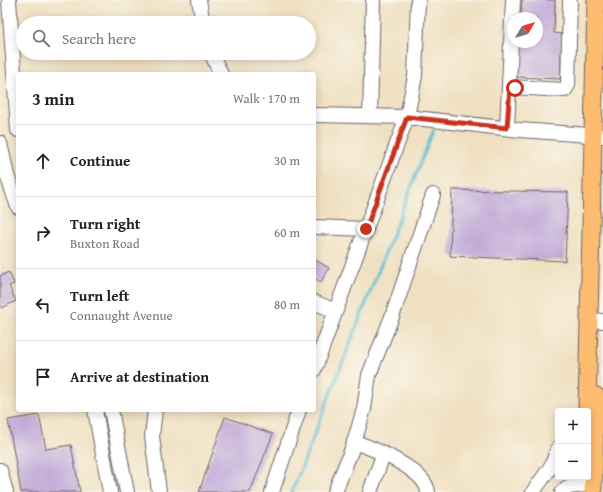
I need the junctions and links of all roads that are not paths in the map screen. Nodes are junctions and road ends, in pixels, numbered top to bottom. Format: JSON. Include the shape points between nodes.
{"nodes":[{"id":1,"x":10,"y":0,"type":"edge"},
{"id":2,"x":199,"y":0,"type":"edge"},
{"id":3,"x":373,"y":0,"type":"edge"},
{"id":4,"x":418,"y":0,"type":"edge"},
{"id":5,"x":513,"y":0,"type":"edge"},
{"id":6,"x":570,"y":0,"type":"edge"},
{"id":7,"x":596,"y":0,"type":"edge"},
{"id":8,"x":202,"y":16,"type":"edge"},
{"id":9,"x":214,"y":60,"type":"edge"},
{"id":10,"x":220,"y":72,"type":"edge"},
{"id":11,"x":512,"y":87,"type":"junction"},
{"id":12,"x":16,"y":98,"type":"edge"},
{"id":13,"x":316,"y":115,"type":"edge"},
{"id":14,"x":370,"y":116,"type":"junction"},
{"id":15,"x":407,"y":117,"type":"junction"},
{"id":16,"x":510,"y":128,"type":"junction"},
{"id":17,"x":600,"y":140,"type":"edge"},
{"id":18,"x":0,"y":143,"type":"edge"},
{"id":19,"x":8,"y":174,"type":"edge"},
{"id":20,"x":433,"y":195,"type":"dead end"},
{"id":21,"x":16,"y":200,"type":"edge"},
{"id":22,"x":316,"y":227,"type":"edge"},
{"id":23,"x":366,"y":229,"type":"junction"},
{"id":24,"x":316,"y":303,"type":"edge"},
{"id":25,"x":335,"y":311,"type":"junction"},
{"id":26,"x":597,"y":321,"type":"edge"},
{"id":27,"x":316,"y":364,"type":"edge"},
{"id":28,"x":590,"y":408,"type":"edge"},
{"id":29,"x":95,"y":412,"type":"edge"},
{"id":30,"x":111,"y":412,"type":"edge"},
{"id":31,"x":155,"y":412,"type":"edge"},
{"id":32,"x":298,"y":412,"type":"edge"},
{"id":33,"x":354,"y":442,"type":"junction"},
{"id":34,"x":589,"y":444,"type":"edge"},
{"id":35,"x":383,"y":455,"type":"junction"},
{"id":36,"x":555,"y":456,"type":"edge"},
{"id":37,"x":0,"y":470,"type":"edge"},
{"id":38,"x":588,"y":486,"type":"edge"},
{"id":39,"x":6,"y":492,"type":"edge"},
{"id":40,"x":110,"y":492,"type":"edge"},
{"id":41,"x":127,"y":492,"type":"edge"},
{"id":42,"x":159,"y":492,"type":"edge"},
{"id":43,"x":272,"y":492,"type":"edge"},
{"id":44,"x":335,"y":492,"type":"edge"},
{"id":45,"x":370,"y":492,"type":"edge"},
{"id":46,"x":428,"y":492,"type":"edge"},
{"id":47,"x":533,"y":492,"type":"edge"},
{"id":48,"x":562,"y":492,"type":"edge"}],
"edges":[{"from":1,"to":12,"type":"street"},
{"from":2,"to":8,"type":"street"},
{"from":3,"to":14,"type":"street"},
{"from":4,"to":15,"type":"street","via":[[415,76]]},
{"from":5,"to":11,"type":"street"},
{"from":6,"to":11,"type":"street","via":[[568,85],[565,90]]},
{"from":7,"to":17,"type":"main road"},
{"from":9,"to":10,"type":"street"},
{"from":11,"to":16,"type":"street"},
{"from":13,"to":14,"type":"street"},
{"from":14,"to":15,"type":"street"},
{"from":15,"to":16,"type":"street"},
{"from":15,"to":23,"type":"street"},
{"from":16,"to":17,"type":"street"},
{"from":17,"to":26,"type":"main road"},
{"from":18,"to":19,"type":"street"},
{"from":19,"to":21,"type":"street"},
{"from":20,"to":33,"type":"street","via":[[369,374],[364,409]]},
{"from":22,"to":23,"type":"street"},
{"from":23,"to":25,"type":"street"},
{"from":24,"to":25,"type":"street"},
{"from":25,"to":27,"type":"street"},
{"from":26,"to":28,"type":"main road"},
{"from":29,"to":40,"type":"street"},
{"from":30,"to":41,"type":"street"},
{"from":31,"to":42,"type":"street","via":[[152,436]]},
{"from":32,"to":43,"type":"street"},
{"from":33,"to":35,"type":"street"},
{"from":33,"to":44,"type":"street"},
{"from":34,"to":38,"type":"main road"},
{"from":35,"to":45,"type":"street"},
{"from":35,"to":46,"type":"street","via":[[408,466],[424,480]]},
{"from":36,"to":47,"type":"street"},
{"from":37,"to":39,"type":"street"},
{"from":38,"to":48,"type":"street","via":[[568,487]]}]}
